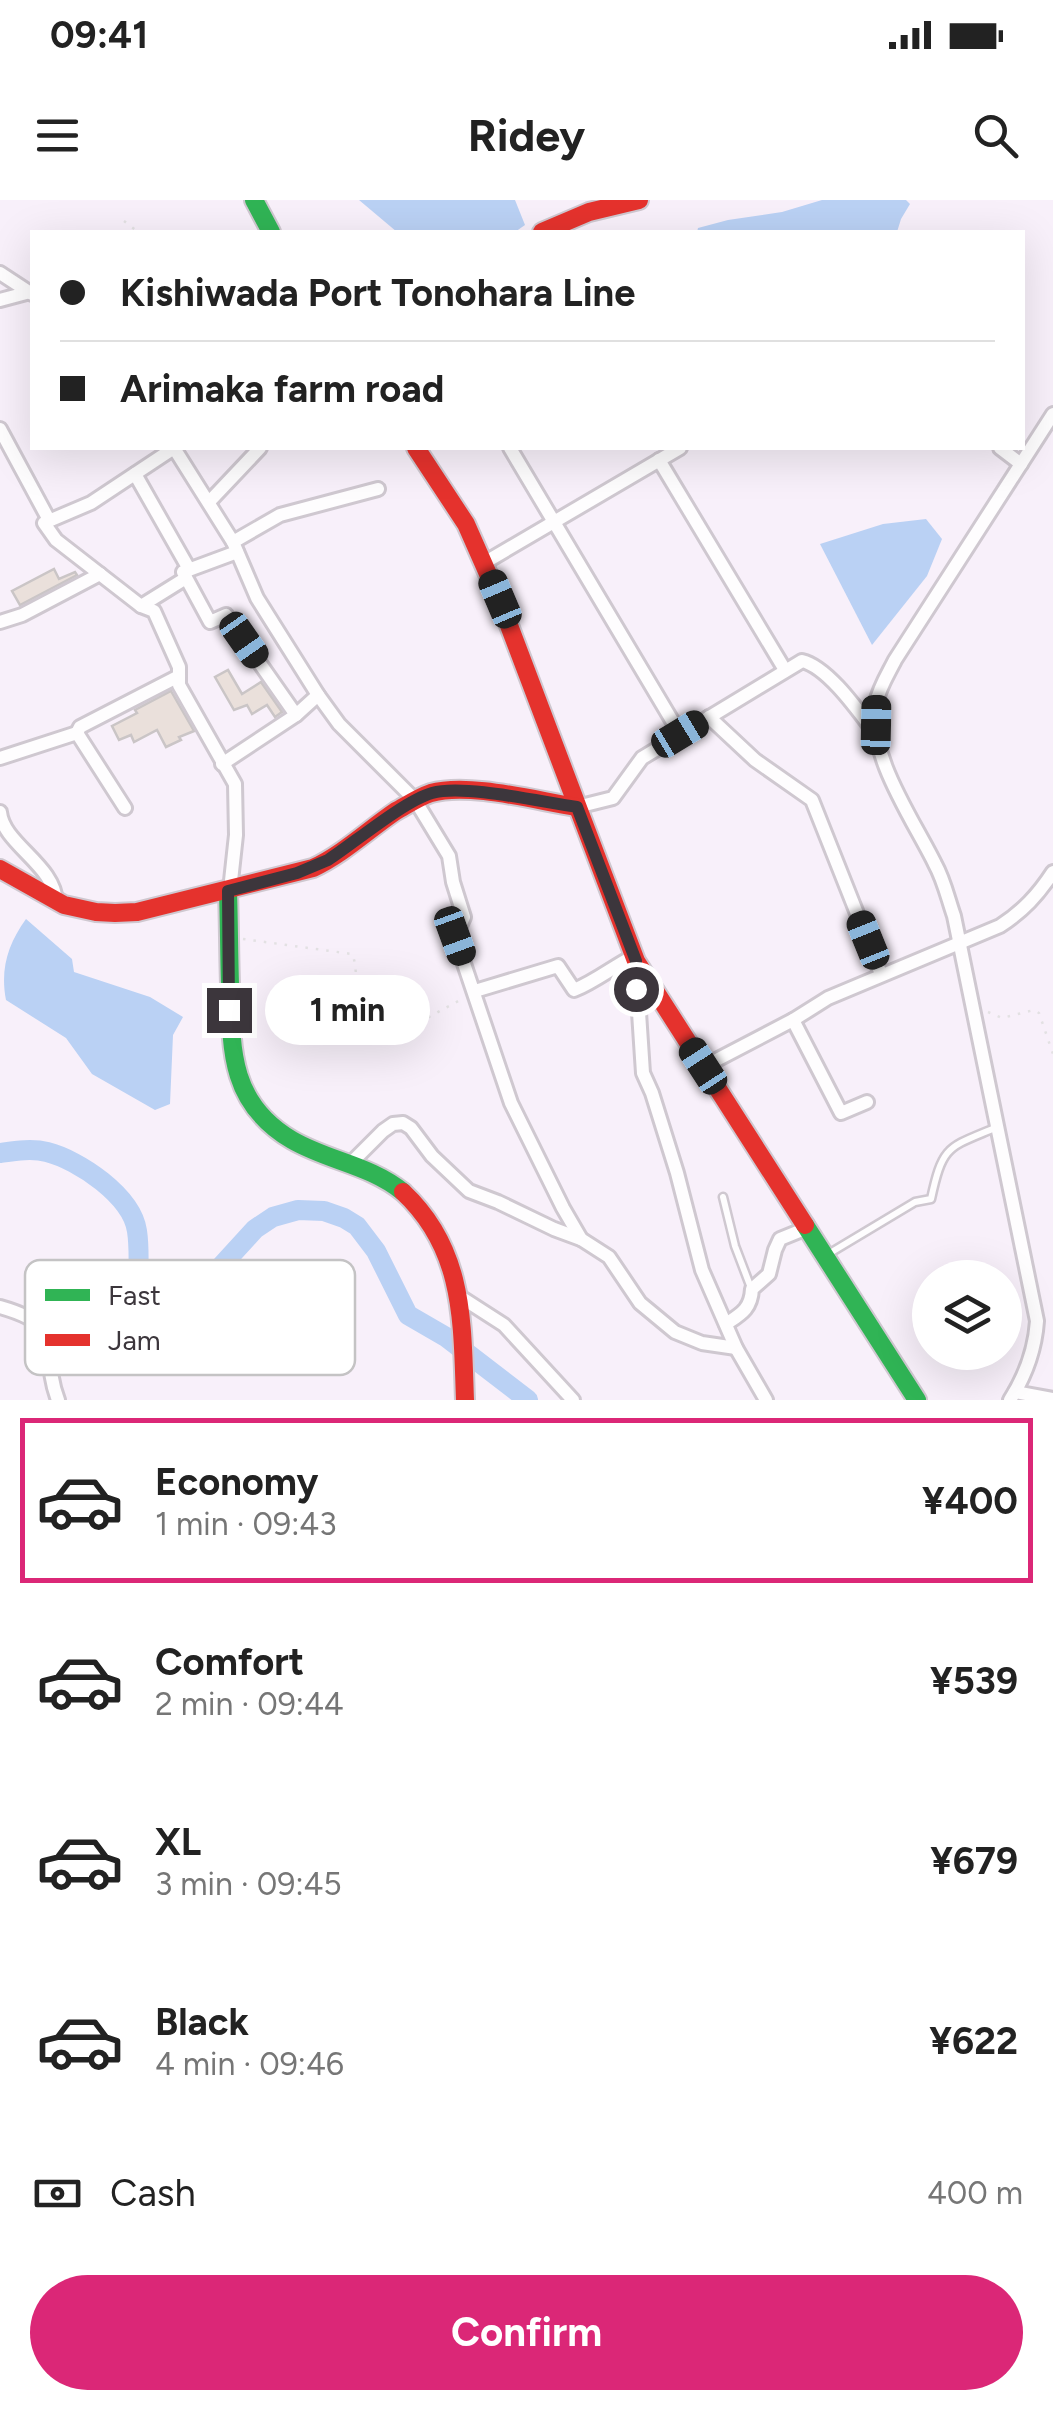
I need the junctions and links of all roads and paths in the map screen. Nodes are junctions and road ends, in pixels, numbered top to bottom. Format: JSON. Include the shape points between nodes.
{"nodes":[{"id":1,"x":254,"y":200,"type":"edge"},
{"id":2,"x":639,"y":200,"type":"edge"},
{"id":3,"x":124,"y":222,"type":"dead end"},
{"id":4,"x":135,"y":230,"type":"edge"},
{"id":5,"x":270,"y":230,"type":"edge"},
{"id":6,"x":546,"y":230,"type":"edge"},
{"id":7,"x":0,"y":273,"type":"edge"},
{"id":8,"x":30,"y":292,"type":"edge"},
{"id":9,"x":30,"y":293,"type":"edge"},
{"id":10,"x":0,"y":300,"type":"edge"},
{"id":11,"x":1051,"y":422,"type":"edge"},
{"id":12,"x":0,"y":429,"type":"edge"},
{"id":13,"x":171,"y":450,"type":"edge"},
{"id":14,"x":175,"y":450,"type":"edge"},
{"id":15,"x":258,"y":450,"type":"edge"},
{"id":16,"x":417,"y":450,"type":"edge"},
{"id":17,"x":511,"y":450,"type":"edge"},
{"id":18,"x":676,"y":450,"type":"edge"},
{"id":19,"x":1003,"y":450,"type":"edge"},
{"id":20,"x":659,"y":460,"type":"junction"},
{"id":21,"x":1021,"y":464,"type":"junction"},
{"id":22,"x":135,"y":474,"type":"junction"},
{"id":23,"x":378,"y":489,"type":"dead end"},
{"id":24,"x":209,"y":502,"type":"junction"},
{"id":25,"x":49,"y":520,"type":"junction"},
{"id":26,"x":554,"y":521,"type":"junction"},
{"id":27,"x":235,"y":547,"type":"junction"},
{"id":28,"x":484,"y":563,"type":"junction"},
{"id":29,"x":188,"y":573,"type":"junction"},
{"id":30,"x":100,"y":574,"type":"junction"},
{"id":31,"x":141,"y":606,"type":"junction"},
{"id":32,"x":0,"y":622,"type":"edge"},
{"id":33,"x":785,"y":670,"type":"junction"},
{"id":34,"x":179,"y":676,"type":"junction"},
{"id":35,"x":318,"y":695,"type":"junction"},
{"id":36,"x":296,"y":715,"type":"junction"},
{"id":37,"x":708,"y":717,"type":"junction"},
{"id":38,"x":77,"y":733,"type":"junction"},
{"id":39,"x":680,"y":734,"type":"junction"},
{"id":40,"x":878,"y":737,"type":"junction"},
{"id":41,"x":0,"y":758,"type":"edge"},
{"id":42,"x":222,"y":764,"type":"junction"},
{"id":43,"x":415,"y":800,"type":"junction"},
{"id":44,"x":577,"y":807,"type":"junction"},
{"id":45,"x":125,"y":808,"type":"dead end"},
{"id":46,"x":0,"y":812,"type":"edge"},
{"id":47,"x":0,"y":869,"type":"edge"},
{"id":48,"x":1053,"y":872,"type":"edge"},
{"id":49,"x":229,"y":891,"type":"junction"},
{"id":50,"x":56,"y":902,"type":"junction"},
{"id":51,"x":227,"y":936,"type":"junction"},
{"id":52,"x":961,"y":942,"type":"junction"},
{"id":53,"x":635,"y":958,"type":"junction"},
{"id":54,"x":882,"y":974,"type":"junction"},
{"id":55,"x":474,"y":992,"type":"junction"},
{"id":56,"x":972,"y":997,"type":"junction"},
{"id":57,"x":793,"y":1020,"type":"junction"},
{"id":58,"x":1053,"y":1054,"type":"edge"},
{"id":59,"x":703,"y":1066,"type":"junction"},
{"id":60,"x":867,"y":1102,"type":"dead end"},
{"id":61,"x":998,"y":1126,"type":"junction"},
{"id":62,"x":350,"y":1163,"type":"junction"},
{"id":63,"x":723,"y":1197,"type":"dead end"},
{"id":64,"x":806,"y":1228,"type":"junction"},
{"id":65,"x":581,"y":1238,"type":"junction"},
{"id":66,"x":824,"y":1256,"type":"junction"},
{"id":67,"x":752,"y":1289,"type":"junction"},
{"id":68,"x":459,"y":1296,"type":"junction"},
{"id":69,"x":0,"y":1307,"type":"edge"},
{"id":70,"x":25,"y":1314,"type":"edge"},
{"id":71,"x":726,"y":1324,"type":"junction"},
{"id":72,"x":736,"y":1348,"type":"junction"},
{"id":73,"x":53,"y":1375,"type":"edge"},
{"id":74,"x":1013,"y":1396,"type":"edge"},
{"id":75,"x":1053,"y":1399,"type":"edge"},
{"id":76,"x":58,"y":1400,"type":"edge"},
{"id":77,"x":465,"y":1400,"type":"edge"},
{"id":78,"x":573,"y":1400,"type":"edge"},
{"id":79,"x":766,"y":1400,"type":"edge"},
{"id":80,"x":916,"y":1400,"type":"edge"}],
"edges":[{"from":1,"to":5,"type":"street"},
{"from":2,"to":6,"type":"street","via":[[602,206]]},
{"from":3,"to":4,"type":"path"},
{"from":7,"to":8,"type":"street"},
{"from":9,"to":10,"type":"street"},
{"from":11,"to":21,"type":"street"},
{"from":12,"to":25,"type":"street"},
{"from":13,"to":22,"type":"street"},
{"from":14,"to":24,"type":"street"},
{"from":15,"to":24,"type":"street"},
{"from":16,"to":28,"type":"street"},
{"from":17,"to":26,"type":"street"},
{"from":18,"to":20,"type":"street"},
{"from":19,"to":21,"type":"street"},
{"from":20,"to":26,"type":"street"},
{"from":20,"to":33,"type":"street"},
{"from":21,"to":40,"type":"street","via":[[882,683]]},
{"from":22,"to":25,"type":"street"},
{"from":22,"to":29,"type":"street"},
{"from":23,"to":27,"type":"street","via":[[280,515]]},
{"from":24,"to":27,"type":"street"},
{"from":25,"to":30,"type":"street","via":[[44,523],[56,540]]},
{"from":26,"to":28,"type":"street"},
{"from":26,"to":39,"type":"street"},
{"from":27,"to":29,"type":"street"},
{"from":27,"to":35,"type":"street","via":[[257,598]]},
{"from":28,"to":44,"type":"street"},
{"from":29,"to":31,"type":"street"},
{"from":29,"to":36,"type":"street","via":[[210,622],[226,615]]},
{"from":30,"to":31,"type":"street"},
{"from":30,"to":32,"type":"street"},
{"from":31,"to":34,"type":"street","via":[[154,612]]},
{"from":33,"to":37,"type":"street"},
{"from":33,"to":40,"type":"street","via":[[811,663]]},
{"from":34,"to":38,"type":"street"},
{"from":34,"to":42,"type":"street"},
{"from":35,"to":36,"type":"street"},
{"from":35,"to":43,"type":"street"},
{"from":36,"to":42,"type":"street"},
{"from":37,"to":39,"type":"street"},
{"from":37,"to":54,"type":"street","via":[[812,800]]},
{"from":38,"to":41,"type":"street"},
{"from":38,"to":45,"type":"street"},
{"from":39,"to":44,"type":"street","via":[[642,758],[613,798]]},
{"from":40,"to":52,"type":"street","via":[[890,776],[938,870]]},
{"from":42,"to":49,"type":"street","via":[[235,784]]},
{"from":43,"to":44,"type":"street","via":[[458,790]]},
{"from":43,"to":49,"type":"street","via":[[313,868]]},
{"from":43,"to":55,"type":"street","via":[[449,856],[464,917],[455,936]]},
{"from":44,"to":53,"type":"street"},
{"from":46,"to":50,"type":"street","via":[[3,827],[34,858]]},
{"from":47,"to":50,"type":"street"},
{"from":48,"to":52,"type":"street","via":[[1023,910]]},
{"from":49,"to":50,"type":"street","via":[[124,913],[86,912]]},
{"from":49,"to":51,"type":"street"},
{"from":51,"to":55,"type":"path","via":[[352,954],[379,1044]]},
{"from":51,"to":62,"type":"street","via":[[230,1048],[243,1092],[275,1130]]},
{"from":52,"to":54,"type":"street"},
{"from":52,"to":56,"type":"street"},
{"from":53,"to":55,"type":"street","via":[[574,990],[558,966]]},
{"from":53,"to":59,"type":"street"},
{"from":53,"to":71,"type":"street","via":[[643,1073],[702,1270]]},
{"from":54,"to":57,"type":"street"},
{"from":55,"to":65,"type":"street","via":[[510,1103]]},
{"from":56,"to":58,"type":"path","via":[[1002,1018],[1039,1013]]},
{"from":56,"to":61,"type":"street"},
{"from":57,"to":59,"type":"street"},
{"from":57,"to":60,"type":"street","via":[[842,1113]]},
{"from":59,"to":64,"type":"street"},
{"from":61,"to":66,"type":"lane","via":[[949,1149],[931,1199]]},
{"from":61,"to":74,"type":"street","via":[[1038,1321],[1028,1367]]},
{"from":62,"to":65,"type":"street","via":[[383,1130],[403,1123],[470,1192]]},
{"from":62,"to":68,"type":"street","via":[[416,1204],[442,1242]]},
{"from":63,"to":67,"type":"lane"},
{"from":64,"to":66,"type":"street"},
{"from":64,"to":67,"type":"street","via":[[780,1239],[769,1274]]},
{"from":65,"to":72,"type":"street","via":[[609,1257],[640,1304],[675,1332]]},
{"from":66,"to":80,"type":"street"},
{"from":67,"to":71,"type":"street","via":[[745,1312]]},
{"from":68,"to":77,"type":"street"},
{"from":68,"to":78,"type":"street","via":[[504,1325]]},
{"from":69,"to":70,"type":"street"},
{"from":71,"to":72,"type":"street"},
{"from":72,"to":79,"type":"street"},
{"from":73,"to":76,"type":"street"},
{"from":74,"to":75,"type":"street"}]}
